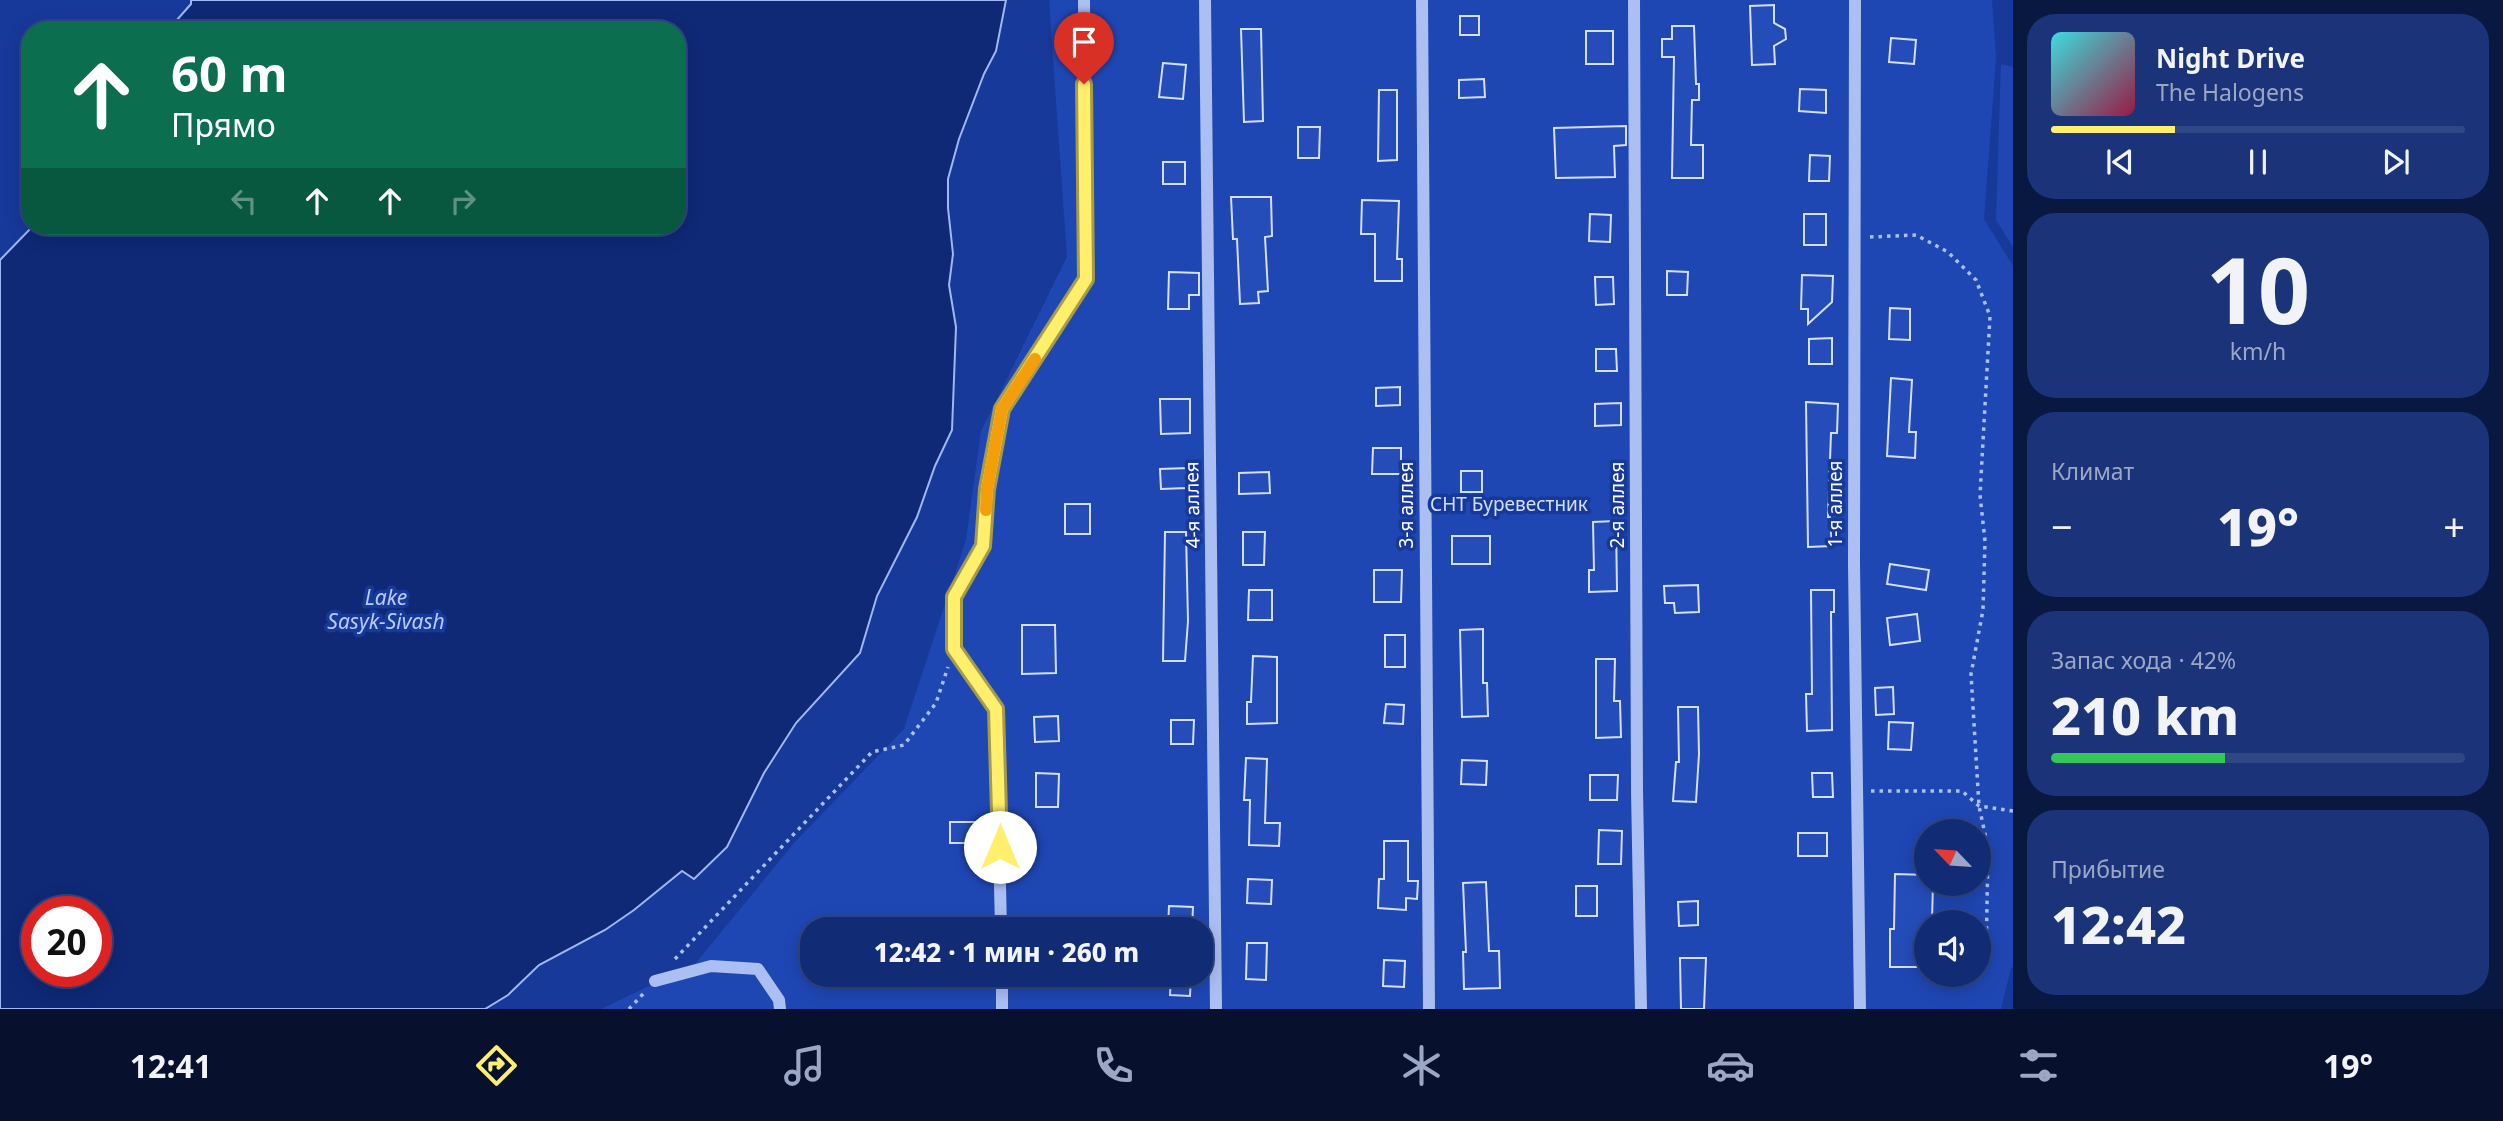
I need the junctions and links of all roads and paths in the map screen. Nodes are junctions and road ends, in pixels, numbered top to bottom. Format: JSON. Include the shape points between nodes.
{"nodes":[{"id":1,"x":1084,"y":0,"type":"edge"},
{"id":2,"x":1205,"y":0,"type":"edge"},
{"id":3,"x":1422,"y":0,"type":"edge"},
{"id":4,"x":1634,"y":0,"type":"edge"},
{"id":5,"x":1855,"y":0,"type":"edge"},
{"id":6,"x":1855,"y":237,"type":"junction"},
{"id":7,"x":954,"y":648,"type":"junction"},
{"id":8,"x":1857,"y":791,"type":"junction"},
{"id":9,"x":1979,"y":806,"type":"junction"},
{"id":10,"x":2013,"y":811,"type":"edge"},
{"id":11,"x":1987,"y":910,"type":"edge"},
{"id":12,"x":1001,"y":917,"type":"edge"},
{"id":13,"x":655,"y":981,"type":"junction"},
{"id":14,"x":1002,"y":987,"type":"edge"},
{"id":15,"x":629,"y":1009,"type":"edge"},
{"id":16,"x":780,"y":1009,"type":"edge"},
{"id":17,"x":1002,"y":1009,"type":"edge"},
{"id":18,"x":1216,"y":1009,"type":"edge"},
{"id":19,"x":1429,"y":1009,"type":"edge"},
{"id":20,"x":1641,"y":1009,"type":"edge"},
{"id":21,"x":1860,"y":1009,"type":"edge"}],
"edges":[{"from":1,"to":7,"type":"lane","via":[[1086,279],[1002,409],[987,489],[983,546],[954,597]]},
{"from":2,"to":18,"type":"lane","name":"4-я аллея"},
{"from":3,"to":19,"type":"lane","name":"3-я аллея"},
{"from":4,"to":20,"type":"lane","name":"2-я аллея"},
{"from":5,"to":6,"type":"lane","name":"1-я аллея"},
{"from":6,"to":8,"type":"lane","name":"1-я аллея"},
{"from":6,"to":9,"type":"path","via":[[1916,235],[1948,252],[1976,280],[1990,316],[1980,495],[1985,541],[1983,610],[1971,674]]},
{"from":7,"to":12,"type":"lane","via":[[996,709]]},
{"from":7,"to":13,"type":"path","via":[[936,703],[904,745],[872,752]]},
{"from":8,"to":9,"type":"path","via":[[1962,790]]},
{"from":8,"to":21,"type":"lane","name":"1-я аллея"},
{"from":9,"to":10,"type":"path"},
{"from":9,"to":11,"type":"path","via":[[1988,848]]},
{"from":13,"to":15,"type":"path"},
{"from":13,"to":16,"type":"lane","via":[[711,966],[758,970],[779,1000]]},
{"from":14,"to":17,"type":"lane"}]}
